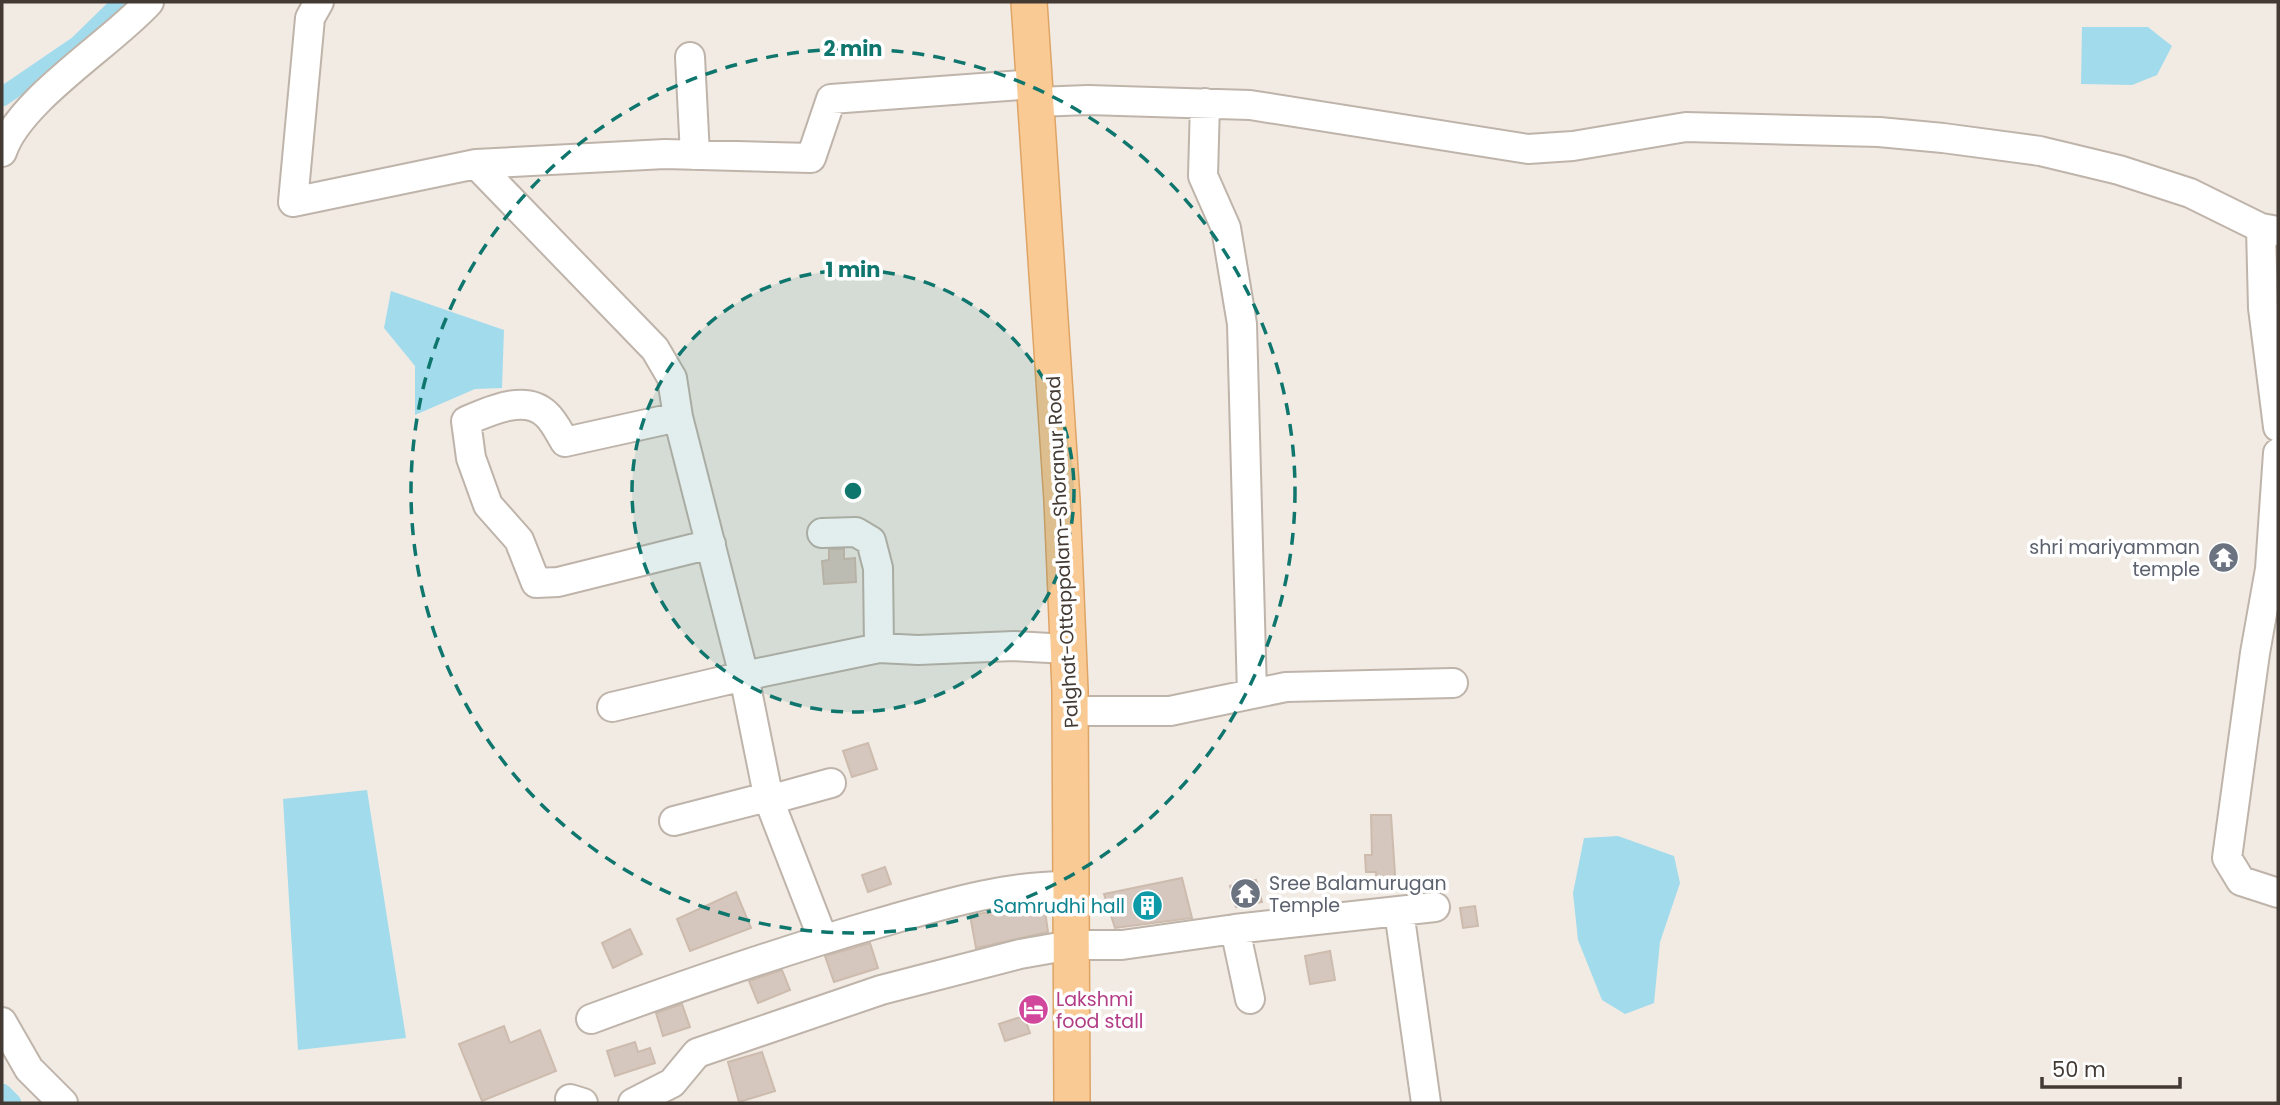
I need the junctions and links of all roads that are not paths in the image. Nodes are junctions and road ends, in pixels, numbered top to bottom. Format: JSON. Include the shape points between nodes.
{"nodes":[{"id":1,"x":149,"y":2,"type":"edge"},
{"id":2,"x":319,"y":2,"type":"edge"},
{"id":3,"x":1029,"y":2,"type":"edge"},
{"id":4,"x":690,"y":57,"type":"dead end"},
{"id":5,"x":1035,"y":93,"type":"junction"},
{"id":6,"x":1205,"y":103,"type":"junction"},
{"id":7,"x":2,"y":152,"type":"edge"},
{"id":8,"x":695,"y":155,"type":"junction"},
{"id":9,"x":476,"y":164,"type":"junction"},
{"id":10,"x":2270,"y":229,"type":"edge"},
{"id":11,"x":678,"y":417,"type":"junction"},
{"id":12,"x":2278,"y":427,"type":"edge"},
{"id":13,"x":2278,"y":453,"type":"edge"},
{"id":14,"x":822,"y":533,"type":"dead end"},
{"id":15,"x":711,"y":544,"type":"junction"},
{"id":16,"x":879,"y":648,"type":"junction"},
{"id":17,"x":1067,"y":649,"type":"junction"},
{"id":18,"x":744,"y":676,"type":"junction"},
{"id":19,"x":1453,"y":683,"type":"dead end"},
{"id":20,"x":1252,"y":694,"type":"junction"},
{"id":21,"x":612,"y":707,"type":"dead end"},
{"id":22,"x":1070,"y":711,"type":"junction"},
{"id":23,"x":831,"y":783,"type":"dead end"},
{"id":24,"x":768,"y":799,"type":"junction"},
{"id":25,"x":674,"y":821,"type":"dead end"},
{"id":26,"x":1071,"y":886,"type":"junction"},
{"id":27,"x":2278,"y":893,"type":"edge"},
{"id":28,"x":1436,"y":907,"type":"dead end"},
{"id":29,"x":1399,"y":911,"type":"junction"},
{"id":30,"x":1235,"y":929,"type":"junction"},
{"id":31,"x":823,"y":939,"type":"junction"},
{"id":32,"x":1071,"y":945,"type":"junction"},
{"id":33,"x":1250,"y":999,"type":"dead end"},
{"id":34,"x":591,"y":1019,"type":"dead end"},
{"id":35,"x":2,"y":1022,"type":"edge"},
{"id":36,"x":64,"y":1103,"type":"edge"},
{"id":37,"x":633,"y":1103,"type":"edge"},
{"id":38,"x":1072,"y":1103,"type":"edge"},
{"id":39,"x":1426,"y":1103,"type":"edge"}],
"edges":[{"from":1,"to":7,"type":"street","via":[[44,96],[6,139]]},
{"from":2,"to":9,"type":"street","via":[[310,18],[293,202]]},
{"from":3,"to":5,"type":"main road","name":"Palghat-Ottappalam-Shoranur Road"},
{"from":4,"to":8,"type":"street"},
{"from":5,"to":6,"type":"street","via":[[1088,100]]},
{"from":5,"to":8,"type":"street","via":[[831,99],[811,158]]},
{"from":5,"to":17,"type":"main road","name":"Palghat-Ottappalam-Shoranur Road","via":[[1062,499]]},
{"from":6,"to":10,"type":"street","via":[[1251,105],[1528,149],[1686,127],[1943,138],[2040,151],[2119,170],[2190,193]]},
{"from":6,"to":20,"type":"street","via":[[1203,176],[1226,228],[1242,324]]},
{"from":8,"to":9,"type":"street"},
{"from":9,"to":11,"type":"street","via":[[655,349],[672,379]]},
{"from":10,"to":12,"type":"street","via":[[2259,263]]},
{"from":11,"to":15,"type":"street"},
{"from":11,"to":15,"type":"street","via":[[565,442],[546,414],[529,404],[492,410],[466,421],[471,458],[488,505],[519,540],[536,583],[558,582]]},
{"from":13,"to":27,"type":"street","via":[[2270,569],[2227,858],[2241,881]]},
{"from":14,"to":16,"type":"street","via":[[856,532],[871,541],[878,568]]},
{"from":15,"to":18,"type":"street"},
{"from":16,"to":17,"type":"street"},
{"from":16,"to":18,"type":"street"},
{"from":17,"to":22,"type":"main road","name":"Palghat-Ottappalam-Shoranur Road"},
{"from":18,"to":21,"type":"street"},
{"from":18,"to":24,"type":"street"},
{"from":19,"to":20,"type":"street","via":[[1286,687]]},
{"from":20,"to":22,"type":"street","via":[[1170,711]]},
{"from":22,"to":26,"type":"main road","name":"Palghat-Ottappalam-Shoranur Road"},
{"from":23,"to":24,"type":"street"},
{"from":24,"to":25,"type":"street"},
{"from":24,"to":31,"type":"street"},
{"from":26,"to":31,"type":"street","via":[[1032,885],[975,896]]},
{"from":26,"to":32,"type":"main road","name":"Palghat-Ottappalam-Shoranur Road"},
{"from":28,"to":29,"type":"street"},
{"from":29,"to":30,"type":"street"},
{"from":29,"to":39,"type":"street"},
{"from":30,"to":32,"type":"street","via":[[1122,945]]},
{"from":30,"to":33,"type":"street"},
{"from":31,"to":34,"type":"street"},
{"from":32,"to":37,"type":"street","via":[[881,990],[697,1053],[672,1083]]},
{"from":32,"to":38,"type":"main road","name":"Palghat-Ottappalam-Shoranur Road"},
{"from":35,"to":36,"type":"street","via":[[29,1069]]}]}
